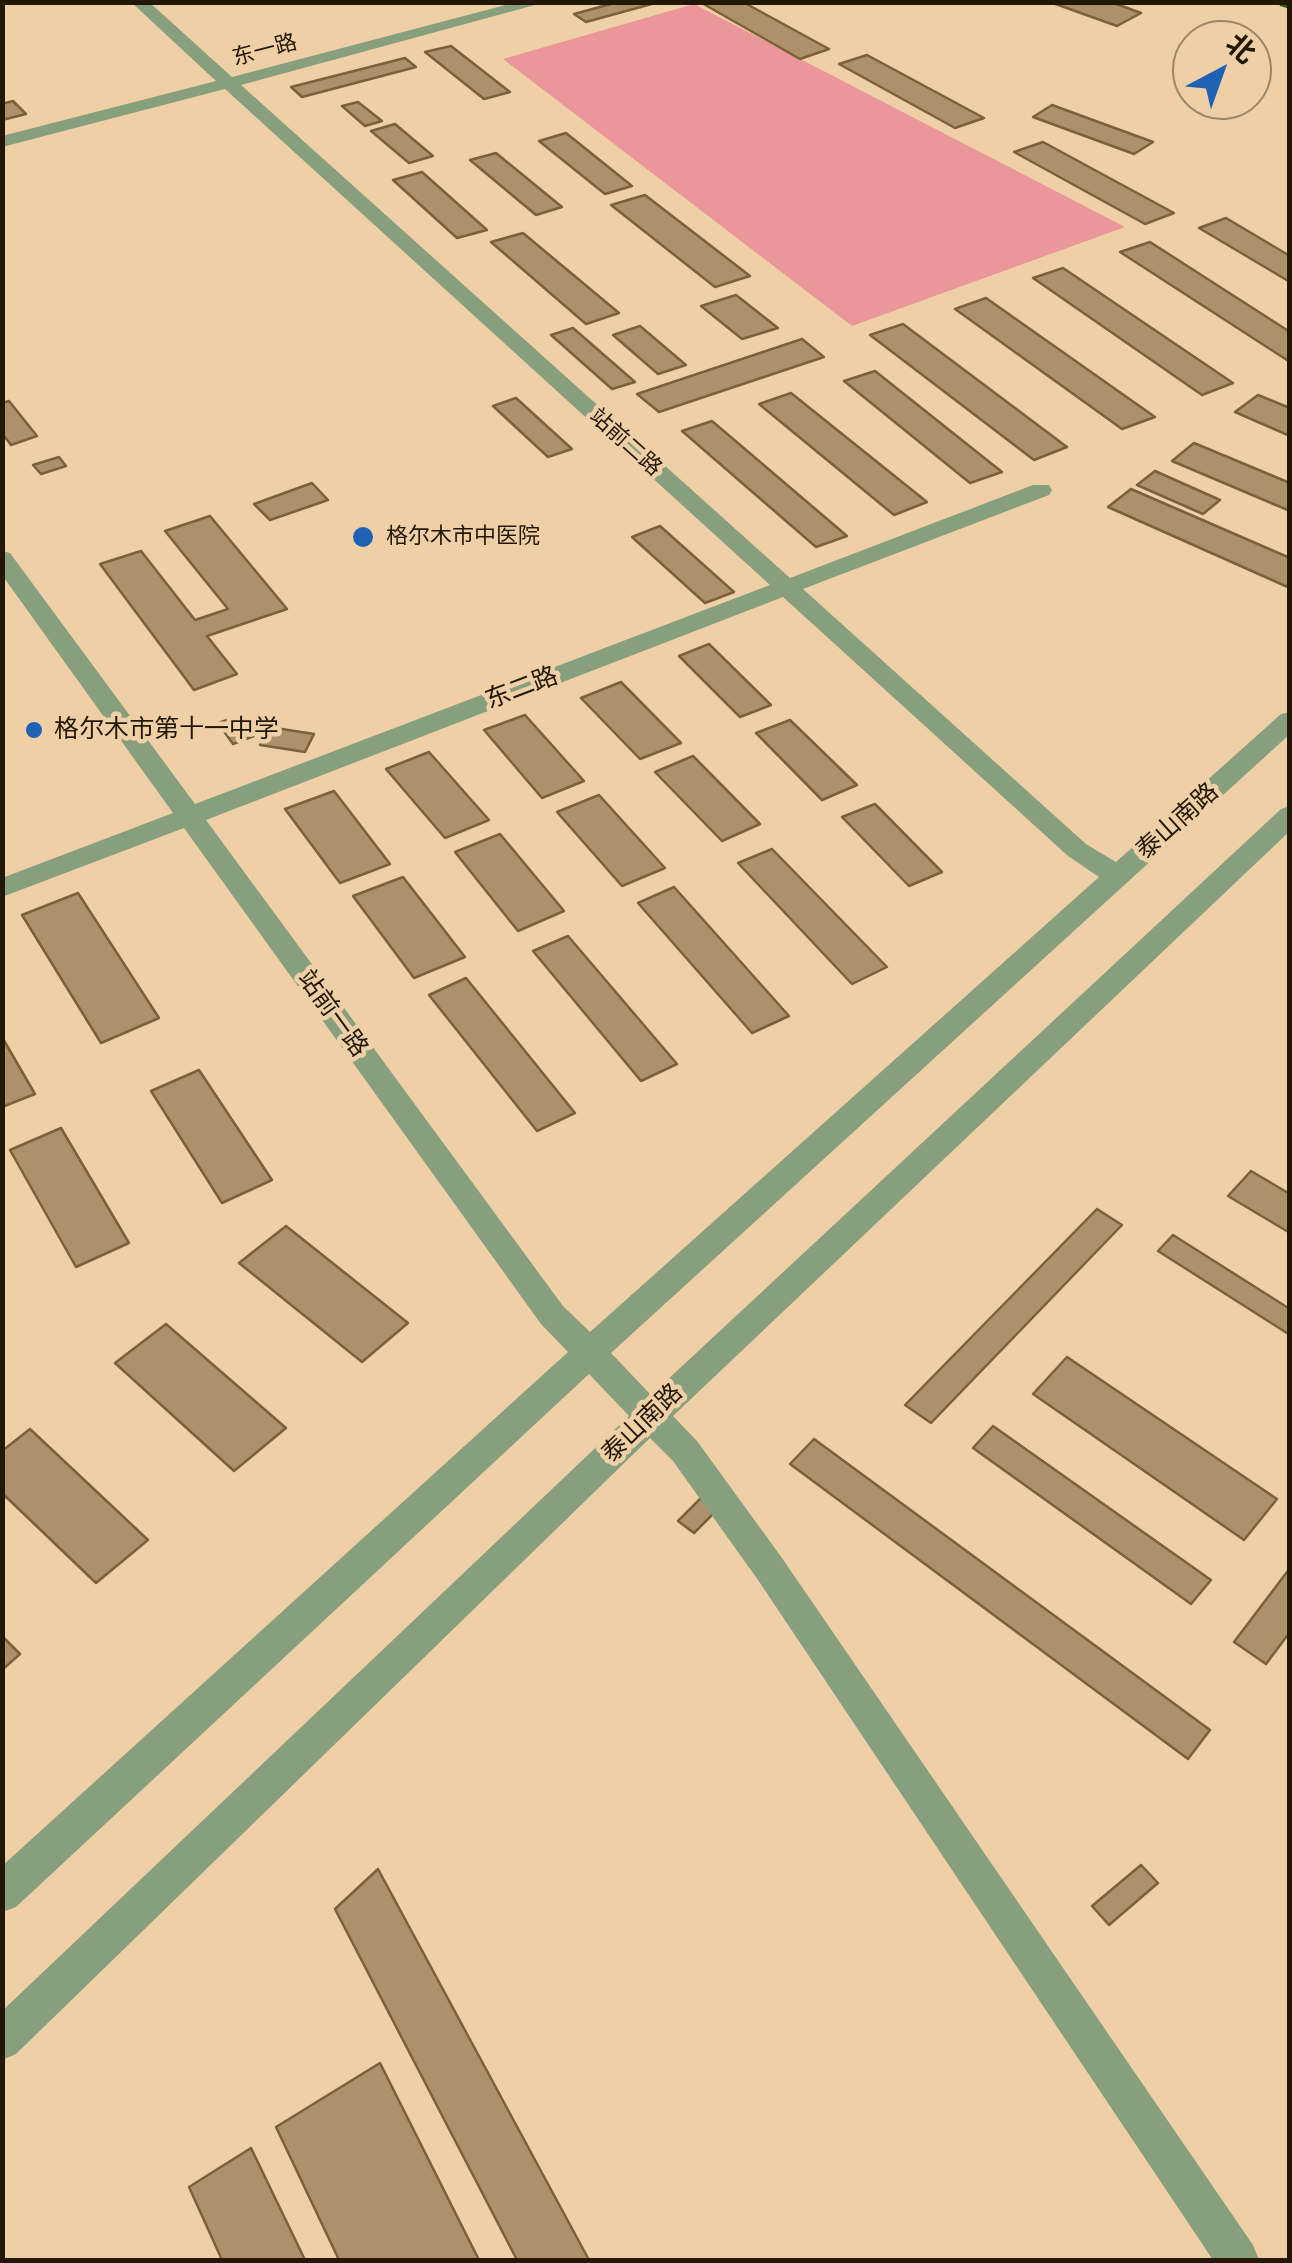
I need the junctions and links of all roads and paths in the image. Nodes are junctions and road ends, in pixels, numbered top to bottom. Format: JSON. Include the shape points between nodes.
{"nodes":[{"id":1,"x":138,"y":2,"type":"edge"},
{"id":2,"x":538,"y":2,"type":"edge"},
{"id":3,"x":228,"y":84,"type":"junction"},
{"id":4,"x":2,"y":142,"type":"edge"},
{"id":5,"x":1040,"y":490,"type":"dead end"},
{"id":6,"x":2,"y":558,"type":"edge"},
{"id":7,"x":786,"y":587,"type":"junction"},
{"id":8,"x":1290,"y":720,"type":"edge"},
{"id":9,"x":1290,"y":815,"type":"edge"},
{"id":10,"x":188,"y":817,"type":"junction"},
{"id":11,"x":1117,"y":876,"type":"junction"},
{"id":12,"x":2,"y":888,"type":"edge"},
{"id":13,"x":588,"y":1354,"type":"junction"},
{"id":14,"x":652,"y":1415,"type":"junction"},
{"id":15,"x":2,"y":1893,"type":"edge"},
{"id":16,"x":2,"y":2040,"type":"edge"},
{"id":17,"x":1238,"y":2260,"type":"edge"}],
"edges":[{"from":1,"to":3,"type":"street","name":"站前二路"},
{"from":2,"to":3,"type":"street","name":"东一路"},
{"from":3,"to":4,"type":"street","name":"东一路"},
{"from":3,"to":7,"type":"street","name":"站前二路"},
{"from":5,"to":7,"type":"street","name":"东二路"},
{"from":6,"to":10,"type":"street","name":"站前一路"},
{"from":7,"to":10,"type":"street","name":"东二路"},
{"from":7,"to":11,"type":"street","name":"站前二路","via":[[1077,850]]},
{"from":8,"to":11,"type":"street","name":"泰山南路"},
{"from":9,"to":14,"type":"street","name":"泰山南路"},
{"from":10,"to":12,"type":"street","name":"东二路"},
{"from":10,"to":13,"type":"street","name":"站前一路","via":[[552,1315]]},
{"from":11,"to":13,"type":"street","name":"泰山南路"},
{"from":13,"to":14,"type":"street","name":"站前一路"},
{"from":13,"to":15,"type":"street","name":"泰山南路"},
{"from":14,"to":16,"type":"street","name":"泰山南路"},
{"from":14,"to":17,"type":"street","name":"站前一路","via":[[770,1569]]}]}
